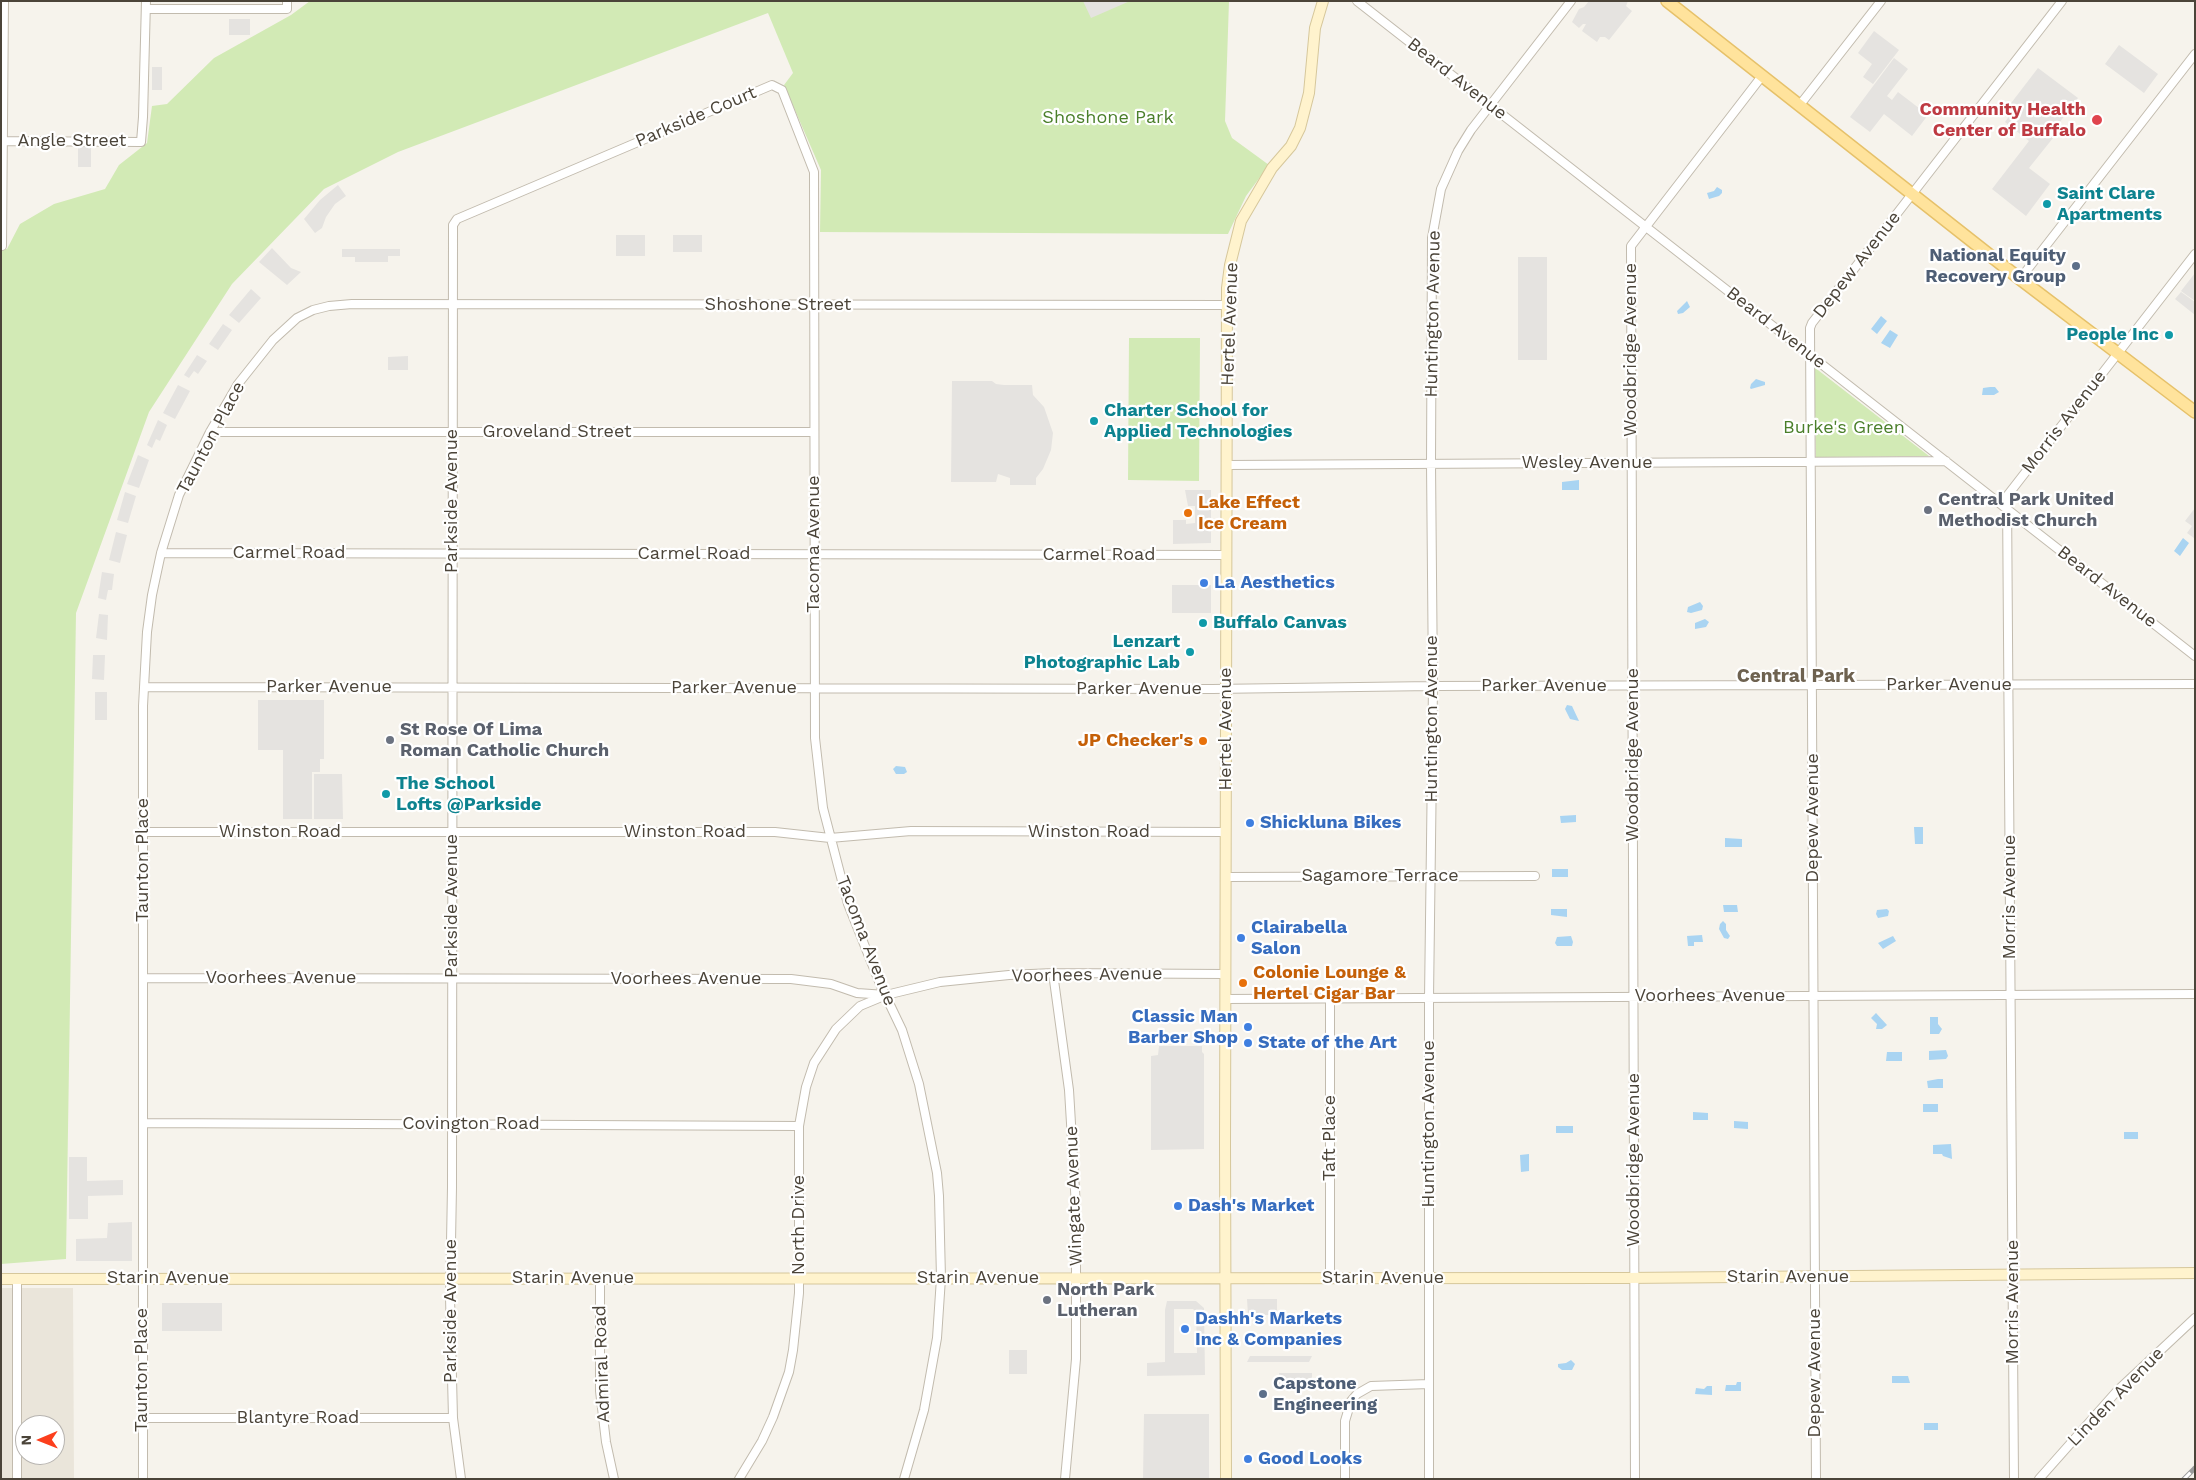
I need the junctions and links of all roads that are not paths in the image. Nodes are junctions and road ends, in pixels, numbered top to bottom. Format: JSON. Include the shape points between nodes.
{"nodes":[{"id":1,"x":4,"y":1,"type":"edge"},
{"id":2,"x":1323,"y":1,"type":"edge"},
{"id":3,"x":1357,"y":1,"type":"edge"},
{"id":4,"x":1571,"y":1,"type":"edge"},
{"id":5,"x":1667,"y":1,"type":"edge"},
{"id":6,"x":1881,"y":1,"type":"edge"},
{"id":7,"x":2062,"y":1,"type":"edge"},
{"id":8,"x":146,"y":5,"type":"edge"},
{"id":9,"x":287,"y":5,"type":"edge"},
{"id":10,"x":2195,"y":54,"type":"edge"},
{"id":11,"x":1762,"y":76,"type":"junction"},
{"id":12,"x":1491,"y":104,"type":"junction"},
{"id":13,"x":1799,"y":106,"type":"junction"},
{"id":14,"x":3,"y":141,"type":"junction"},
{"id":15,"x":1913,"y":193,"type":"junction"},
{"id":16,"x":461,"y":218,"type":"joint"},
{"id":17,"x":1646,"y":226,"type":"junction"},
{"id":18,"x":2,"y":246,"type":"dead end"},
{"id":19,"x":2195,"y":254,"type":"edge"},
{"id":20,"x":2020,"y":279,"type":"junction"},
{"id":21,"x":452,"y":304,"type":"junction"},
{"id":22,"x":814,"y":305,"type":"junction"},
{"id":23,"x":1227,"y":305,"type":"junction"},
{"id":24,"x":330,"y":306,"type":"joint"},
{"id":25,"x":2118,"y":353,"type":"junction"},
{"id":26,"x":1809,"y":354,"type":"junction"},
{"id":27,"x":2195,"y":412,"type":"edge"},
{"id":28,"x":210,"y":432,"type":"junction"},
{"id":29,"x":452,"y":432,"type":"junction"},
{"id":30,"x":814,"y":432,"type":"junction"},
{"id":31,"x":1946,"y":461,"type":"junction"},
{"id":32,"x":1810,"y":462,"type":"junction"},
{"id":33,"x":1632,"y":463,"type":"junction"},
{"id":34,"x":1227,"y":464,"type":"junction"},
{"id":35,"x":1431,"y":464,"type":"junction"},
{"id":36,"x":2007,"y":510,"type":"junction"},
{"id":37,"x":161,"y":553,"type":"junction"},
{"id":38,"x":452,"y":554,"type":"junction"},
{"id":39,"x":814,"y":554,"type":"junction"},
{"id":40,"x":1227,"y":555,"type":"junction"},
{"id":41,"x":2195,"y":656,"type":"edge"},
{"id":42,"x":2195,"y":684,"type":"edge"},
{"id":43,"x":1812,"y":685,"type":"junction"},
{"id":44,"x":2008,"y":685,"type":"junction"},
{"id":45,"x":1433,"y":686,"type":"junction"},
{"id":46,"x":1632,"y":686,"type":"junction"},
{"id":47,"x":144,"y":687,"type":"junction"},
{"id":48,"x":452,"y":688,"type":"junction"},
{"id":49,"x":815,"y":688,"type":"junction"},
{"id":50,"x":1226,"y":688,"type":"junction"},
{"id":51,"x":143,"y":832,"type":"junction"},
{"id":52,"x":452,"y":832,"type":"junction"},
{"id":53,"x":1226,"y":832,"type":"junction"},
{"id":54,"x":830,"y":838,"type":"junction"},
{"id":55,"x":1535,"y":876,"type":"dead end"},
{"id":56,"x":1226,"y":877,"type":"junction"},
{"id":57,"x":1431,"y":877,"type":"junction"},
{"id":58,"x":1053,"y":973,"type":"junction"},
{"id":59,"x":1225,"y":974,"type":"junction"},
{"id":60,"x":143,"y":978,"type":"junction"},
{"id":61,"x":452,"y":978,"type":"junction"},
{"id":62,"x":2195,"y":994,"type":"edge"},
{"id":63,"x":886,"y":995,"type":"junction"},
{"id":64,"x":2010,"y":995,"type":"junction"},
{"id":65,"x":1813,"y":996,"type":"junction"},
{"id":66,"x":1634,"y":997,"type":"junction"},
{"id":67,"x":1330,"y":998,"type":"junction"},
{"id":68,"x":1429,"y":998,"type":"junction"},
{"id":69,"x":1225,"y":999,"type":"junction"},
{"id":70,"x":143,"y":1123,"type":"junction"},
{"id":71,"x":452,"y":1124,"type":"junction"},
{"id":72,"x":799,"y":1126,"type":"junction"},
{"id":73,"x":2195,"y":1273,"type":"edge"},
{"id":74,"x":2012,"y":1275,"type":"junction"},
{"id":75,"x":1815,"y":1276,"type":"junction"},
{"id":76,"x":799,"y":1277,"type":"junction"},
{"id":77,"x":142,"y":1278,"type":"junction"},
{"id":78,"x":450,"y":1278,"type":"junction"},
{"id":79,"x":600,"y":1278,"type":"junction"},
{"id":80,"x":941,"y":1278,"type":"junction"},
{"id":81,"x":1077,"y":1278,"type":"junction"},
{"id":82,"x":1226,"y":1278,"type":"junction"},
{"id":83,"x":1330,"y":1278,"type":"junction"},
{"id":84,"x":1429,"y":1278,"type":"junction"},
{"id":85,"x":1634,"y":1278,"type":"junction"},
{"id":86,"x":1,"y":1279,"type":"edge"},
{"id":87,"x":16,"y":1279,"type":"junction"},
{"id":88,"x":2195,"y":1318,"type":"edge"},
{"id":89,"x":1430,"y":1384,"type":"junction"},
{"id":90,"x":142,"y":1418,"type":"junction"},
{"id":91,"x":453,"y":1418,"type":"junction"},
{"id":92,"x":17,"y":1479,"type":"edge"},
{"id":93,"x":143,"y":1479,"type":"edge"},
{"id":94,"x":461,"y":1479,"type":"edge"},
{"id":95,"x":614,"y":1479,"type":"edge"},
{"id":96,"x":739,"y":1479,"type":"edge"},
{"id":97,"x":904,"y":1479,"type":"edge"},
{"id":98,"x":1065,"y":1479,"type":"edge"},
{"id":99,"x":1226,"y":1479,"type":"edge"},
{"id":100,"x":1345,"y":1479,"type":"edge"},
{"id":101,"x":1429,"y":1479,"type":"edge"},
{"id":102,"x":1636,"y":1479,"type":"edge"},
{"id":103,"x":1816,"y":1479,"type":"edge"},
{"id":104,"x":2014,"y":1479,"type":"edge"},
{"id":105,"x":2039,"y":1479,"type":"edge"}],
"edges":[{"from":1,"to":14,"type":"street"},
{"from":2,"to":23,"type":"street","name":"Hertel Avenue","via":[[1314,28],[1309,93],[1300,128],[1241,221],[1230,265]]},
{"from":3,"to":12,"type":"street","name":"Beard Avenue"},
{"from":4,"to":12,"type":"street","name":"Huntington Avenue"},
{"from":5,"to":11,"type":"main road"},
{"from":6,"to":13,"type":"street"},
{"from":7,"to":15,"type":"street","name":"Depew Avenue"},
{"from":8,"to":9,"type":"street"},
{"from":8,"to":14,"type":"street","name":"Angle Street","via":[[141,142]]},
{"from":10,"to":20,"type":"street"},
{"from":11,"to":13,"type":"main road"},
{"from":11,"to":17,"type":"street","name":"Woodbridge Avenue"},
{"from":12,"to":17,"type":"street","name":"Beard Avenue"},
{"from":12,"to":35,"type":"street","name":"Huntington Avenue","via":[[1471,130],[1446,176],[1436,215],[1430,268]]},
{"from":13,"to":15,"type":"main road"},
{"from":14,"to":18,"type":"street"},
{"from":15,"to":20,"type":"main road"},
{"from":15,"to":26,"type":"street","name":"Depew Avenue","via":[[1812,322]]},
{"from":16,"to":21,"type":"street","name":"Parkside Avenue","via":[[453,227]]},
{"from":16,"to":22,"type":"street","name":"Parkside Court","via":[[774,85],[783,93],[814,172]]},
{"from":17,"to":26,"type":"street","name":"Beard Avenue"},
{"from":17,"to":33,"type":"street","name":"Woodbridge Avenue","via":[[1630,246]]},
{"from":19,"to":25,"type":"street","name":"Morris Avenue"},
{"from":20,"to":25,"type":"main road"},
{"from":21,"to":22,"type":"street","name":"Shoshone Street"},
{"from":21,"to":24,"type":"street","name":"Shoshone Street"},
{"from":21,"to":29,"type":"street","name":"Parkside Avenue"},
{"from":22,"to":23,"type":"street","name":"Shoshone Street"},
{"from":22,"to":30,"type":"street","name":"Tacoma Avenue"},
{"from":23,"to":34,"type":"street","name":"Hertel Avenue"},
{"from":24,"to":28,"type":"street","name":"Taunton Place","via":[[297,318],[273,340],[238,384]]},
{"from":25,"to":27,"type":"main road"},
{"from":25,"to":36,"type":"street","name":"Morris Avenue","via":[[2007,496]]},
{"from":26,"to":31,"type":"street","name":"Beard Avenue"},
{"from":26,"to":32,"type":"street","name":"Depew Avenue"},
{"from":28,"to":29,"type":"street","name":"Groveland Street"},
{"from":28,"to":37,"type":"street","name":"Taunton Place","via":[[179,495]]},
{"from":29,"to":30,"type":"street","name":"Groveland Street"},
{"from":29,"to":38,"type":"street","name":"Parkside Avenue"},
{"from":30,"to":39,"type":"street","name":"Tacoma Avenue"},
{"from":31,"to":32,"type":"street","name":"Wesley Avenue"},
{"from":31,"to":36,"type":"street","name":"Beard Avenue"},
{"from":32,"to":33,"type":"street","name":"Wesley Avenue"},
{"from":32,"to":43,"type":"street","name":"Depew Avenue"},
{"from":33,"to":35,"type":"street","name":"Wesley Avenue"},
{"from":33,"to":46,"type":"street","name":"Woodbridge Avenue"},
{"from":34,"to":35,"type":"street","name":"Wesley Avenue"},
{"from":34,"to":40,"type":"street","name":"Hertel Avenue"},
{"from":35,"to":45,"type":"street","name":"Huntington Avenue"},
{"from":36,"to":41,"type":"street","name":"Beard Avenue"},
{"from":36,"to":44,"type":"street","name":"Morris Avenue"},
{"from":37,"to":38,"type":"street","name":"Carmel Road"},
{"from":37,"to":47,"type":"street","name":"Taunton Place","via":[[148,617]]},
{"from":38,"to":39,"type":"street","name":"Carmel Road"},
{"from":38,"to":48,"type":"street","name":"Parkside Avenue"},
{"from":39,"to":40,"type":"street","name":"Carmel Road"},
{"from":39,"to":49,"type":"street","name":"Tacoma Avenue"},
{"from":40,"to":50,"type":"street","name":"Hertel Avenue"},
{"from":42,"to":44,"type":"street","name":"Parker Avenue"},
{"from":43,"to":44,"type":"street","name":"Parker Avenue"},
{"from":43,"to":46,"type":"street","name":"Parker Avenue"},
{"from":43,"to":65,"type":"street","name":"Depew Avenue"},
{"from":44,"to":64,"type":"street","name":"Morris Avenue"},
{"from":45,"to":46,"type":"street","name":"Parker Avenue"},
{"from":45,"to":50,"type":"street","name":"Parker Avenue"},
{"from":45,"to":57,"type":"street","name":"Huntington Avenue"},
{"from":46,"to":66,"type":"street","name":"Woodbridge Avenue"},
{"from":47,"to":48,"type":"street","name":"Parker Avenue"},
{"from":47,"to":51,"type":"street","name":"Taunton Place"},
{"from":48,"to":49,"type":"street","name":"Parker Avenue"},
{"from":48,"to":52,"type":"street","name":"Parkside Avenue"},
{"from":49,"to":50,"type":"street","name":"Parker Avenue"},
{"from":49,"to":54,"type":"street","name":"Tacoma Avenue","via":[[817,762]]},
{"from":50,"to":53,"type":"street","name":"Hertel Avenue"},
{"from":51,"to":52,"type":"street","name":"Winston Road"},
{"from":51,"to":60,"type":"street","name":"Taunton Place"},
{"from":52,"to":54,"type":"street","name":"Winston Road","via":[[775,832]]},
{"from":52,"to":61,"type":"street","name":"Parkside Avenue"},
{"from":53,"to":54,"type":"street","name":"Winston Road","via":[[911,831]]},
{"from":53,"to":56,"type":"street","name":"Hertel Avenue"},
{"from":54,"to":63,"type":"street","name":"Tacoma Avenue","via":[[848,904]]},
{"from":55,"to":57,"type":"street","name":"Sagamore Terrace"},
{"from":56,"to":57,"type":"street","name":"Sagamore Terrace"},
{"from":56,"to":59,"type":"street","name":"Hertel Avenue"},
{"from":57,"to":68,"type":"street","name":"Huntington Avenue"},
{"from":58,"to":59,"type":"street","name":"Voorhees Avenue"},
{"from":58,"to":63,"type":"street","name":"Voorhees Avenue","via":[[959,980]]},
{"from":58,"to":81,"type":"street","name":"Wingate Avenue","via":[[1072,1129]]},
{"from":59,"to":69,"type":"street","name":"Hertel Avenue"},
{"from":60,"to":61,"type":"street","name":"Voorhees Avenue"},
{"from":60,"to":70,"type":"street","name":"Taunton Place"},
{"from":61,"to":63,"type":"street","name":"Voorhees Avenue","via":[[791,979],[831,984],[857,993]]},
{"from":61,"to":71,"type":"street","name":"Parkside Avenue"},
{"from":62,"to":64,"type":"street","name":"Voorhees Avenue"},
{"from":63,"to":72,"type":"street","name":"North Drive","via":[[860,1006],[824,1045],[806,1087]]},
{"from":63,"to":80,"type":"street","name":"Tacoma Avenue","via":[[902,1030],[932,1146],[940,1196]]},
{"from":64,"to":65,"type":"street","name":"Voorhees Avenue"},
{"from":64,"to":74,"type":"street","name":"Morris Avenue"},
{"from":65,"to":66,"type":"street","name":"Voorhees Avenue"},
{"from":65,"to":75,"type":"street","name":"Depew Avenue"},
{"from":66,"to":68,"type":"street","name":"Voorhees Avenue"},
{"from":66,"to":85,"type":"street","name":"Woodbridge Avenue"},
{"from":67,"to":68,"type":"street","name":"Voorhees Avenue"},
{"from":67,"to":69,"type":"street","name":"Voorhees Avenue"},
{"from":67,"to":83,"type":"street","name":"Taft Place"},
{"from":68,"to":84,"type":"street","name":"Huntington Avenue"},
{"from":69,"to":82,"type":"street","name":"Hertel Avenue"},
{"from":70,"to":71,"type":"street","name":"Covington Road"},
{"from":70,"to":77,"type":"street","name":"Taunton Place"},
{"from":71,"to":72,"type":"street","name":"Covington Road"},
{"from":71,"to":78,"type":"street","name":"Parkside Avenue"},
{"from":72,"to":76,"type":"street","name":"North Drive"},
{"from":73,"to":74,"type":"street","name":"Starin Avenue"},
{"from":74,"to":75,"type":"street","name":"Starin Avenue"},
{"from":74,"to":104,"type":"street","name":"Morris Avenue"},
{"from":75,"to":85,"type":"street","name":"Starin Avenue"},
{"from":75,"to":103,"type":"street","name":"Depew Avenue"},
{"from":76,"to":79,"type":"street","name":"Starin Avenue"},
{"from":76,"to":80,"type":"street","name":"Starin Avenue"},
{"from":76,"to":96,"type":"street","name":"North Drive","via":[[796,1327],[788,1372],[769,1425]]},
{"from":77,"to":78,"type":"street","name":"Starin Avenue"},
{"from":77,"to":87,"type":"street","name":"Starin Avenue"},
{"from":77,"to":90,"type":"street","name":"Taunton Place"},
{"from":78,"to":79,"type":"street","name":"Starin Avenue"},
{"from":78,"to":91,"type":"street","name":"Parkside Avenue"},
{"from":79,"to":95,"type":"street","name":"Admiral Road","via":[[600,1391]]},
{"from":80,"to":81,"type":"street","name":"Starin Avenue"},
{"from":80,"to":97,"type":"street","name":"Tacoma Avenue","via":[[937,1338],[928,1389]]},
{"from":81,"to":82,"type":"street","name":"Starin Avenue"},
{"from":81,"to":98,"type":"street","name":"Wingate Avenue","via":[[1074,1399]]},
{"from":82,"to":83,"type":"street","name":"Starin Avenue"},
{"from":82,"to":99,"type":"street","name":"Hertel Avenue"},
{"from":83,"to":84,"type":"street","name":"Starin Avenue"},
{"from":84,"to":85,"type":"street","name":"Starin Avenue"},
{"from":84,"to":89,"type":"street","name":"Huntington Avenue"},
{"from":85,"to":102,"type":"street","name":"Woodbridge Avenue"},
{"from":86,"to":87,"type":"street","name":"Starin Avenue"},
{"from":87,"to":92,"type":"street"},
{"from":88,"to":105,"type":"street","name":"Linden Avenue","via":[[2117,1391]]},
{"from":89,"to":100,"type":"street","via":[[1372,1386],[1357,1394],[1344,1421]]},
{"from":89,"to":101,"type":"street","name":"Huntington Avenue"},
{"from":90,"to":91,"type":"street","name":"Blantyre Road"},
{"from":90,"to":93,"type":"street","name":"Taunton Place"},
{"from":91,"to":94,"type":"street","name":"Parkside Avenue"}]}
